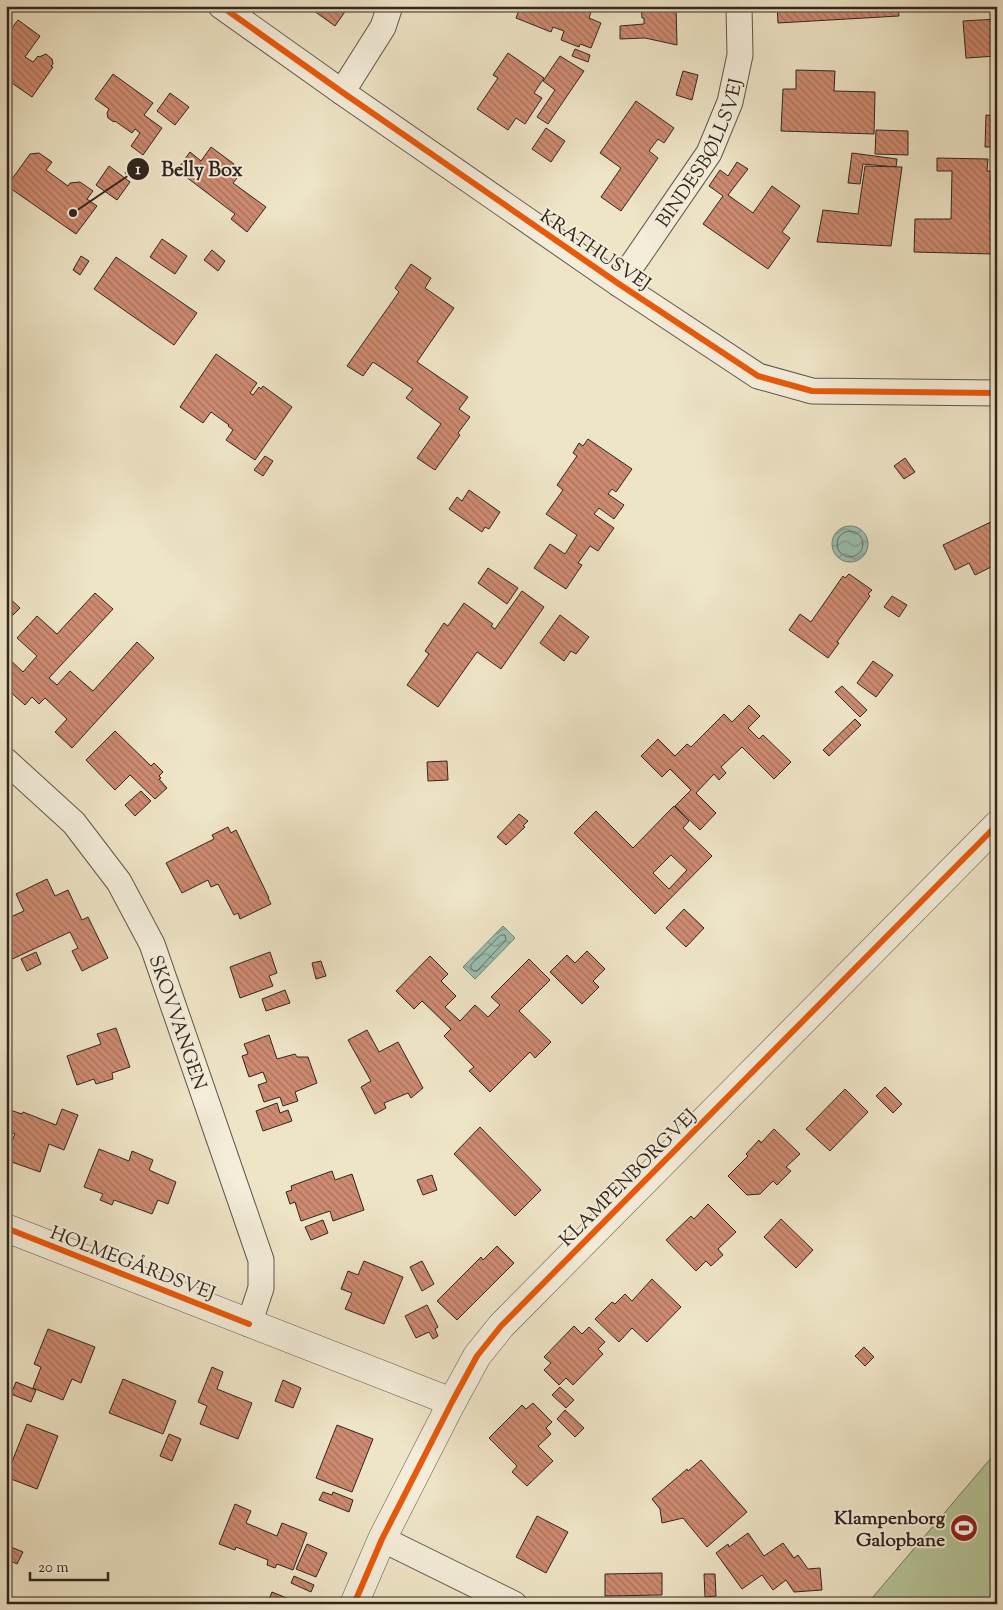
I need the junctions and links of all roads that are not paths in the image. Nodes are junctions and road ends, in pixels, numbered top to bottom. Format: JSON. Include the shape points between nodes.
{"nodes":[{"id":1,"x":221,"y":6,"type":"edge"},
{"id":2,"x":390,"y":6,"type":"edge"},
{"id":3,"x":739,"y":6,"type":"edge"},
{"id":4,"x":342,"y":92,"type":"junction"},
{"id":5,"x":619,"y":284,"type":"junction"},
{"id":6,"x":997,"y":393,"type":"edge"},
{"id":7,"x":6,"y":760,"type":"edge"},
{"id":8,"x":997,"y":825,"type":"edge"},
{"id":9,"x":6,"y":1228,"type":"edge"},
{"id":10,"x":249,"y":1324,"type":"junction"},
{"id":11,"x":452,"y":1402,"type":"junction"},
{"id":12,"x":382,"y":1539,"type":"junction"},
{"id":13,"x":354,"y":1604,"type":"edge"},
{"id":14,"x":514,"y":1604,"type":"edge"}],
"edges":[{"from":1,"to":4,"type":"street","name":"KRATHUSVEJ"},
{"from":2,"to":4,"type":"street","via":[[383,26]]},
{"from":3,"to":5,"type":"street","name":"BINDESBØLLSVEJ","via":[[740,55],[730,102],[709,153]]},
{"from":4,"to":5,"type":"street","name":"KRATHUSVEJ"},
{"from":5,"to":6,"type":"street","name":"KRATHUSVEJ","via":[[758,376],[812,391]]},
{"from":7,"to":10,"type":"street","name":"SKOVVANGEN","via":[[74,823],[119,882],[152,944],[261,1260],[261,1288]]},
{"from":8,"to":11,"type":"street","name":"KLAMPENBORGVEJ","via":[[501,1326],[476,1356]]},
{"from":9,"to":10,"type":"street","name":"HOLMEGÅRDSVEJ"},
{"from":10,"to":11,"type":"street","name":"HOLMEGÅRDSVEJ"},
{"from":11,"to":12,"type":"street","name":"KLAMPENBORGVEJ"},
{"from":12,"to":13,"type":"street","name":"KLAMPENBORGVEJ"},
{"from":12,"to":14,"type":"street"}]}
